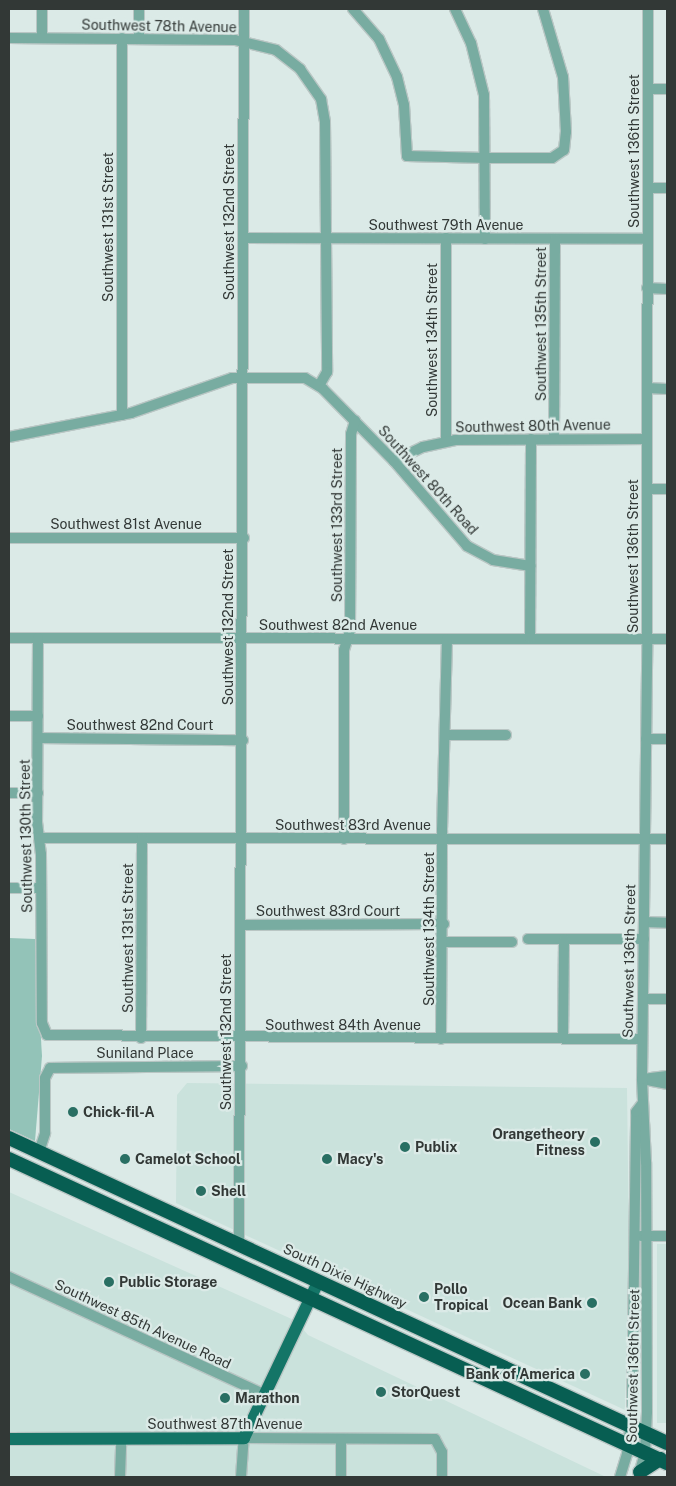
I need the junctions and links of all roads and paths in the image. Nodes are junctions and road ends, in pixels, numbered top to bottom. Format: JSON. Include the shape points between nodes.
{"nodes":[{"id":1,"x":42,"y":9,"type":"edge"},
{"id":2,"x":140,"y":9,"type":"edge"},
{"id":3,"x":244,"y":9,"type":"edge"},
{"id":4,"x":352,"y":9,"type":"edge"},
{"id":5,"x":455,"y":9,"type":"edge"},
{"id":6,"x":543,"y":9,"type":"edge"},
{"id":7,"x":648,"y":9,"type":"edge"},
{"id":8,"x":9,"y":38,"type":"edge"},
{"id":9,"x":42,"y":38,"type":"junction"},
{"id":10,"x":122,"y":38,"type":"junction"},
{"id":11,"x":139,"y":38,"type":"junction"},
{"id":12,"x":244,"y":42,"type":"junction"},
{"id":13,"x":648,"y":89,"type":"junction"},
{"id":14,"x":667,"y":89,"type":"edge"},
{"id":15,"x":486,"y":158,"type":"junction"},
{"id":16,"x":648,"y":188,"type":"junction"},
{"id":17,"x":667,"y":188,"type":"edge"},
{"id":18,"x":244,"y":238,"type":"junction"},
{"id":19,"x":446,"y":238,"type":"junction"},
{"id":20,"x":555,"y":238,"type":"junction"},
{"id":21,"x":326,"y":239,"type":"junction"},
{"id":22,"x":485,"y":239,"type":"junction"},
{"id":23,"x":648,"y":239,"type":"junction"},
{"id":24,"x":647,"y":288,"type":"junction"},
{"id":25,"x":667,"y":288,"type":"edge"},
{"id":26,"x":243,"y":378,"type":"junction"},
{"id":27,"x":319,"y":386,"type":"junction"},
{"id":28,"x":647,"y":388,"type":"junction"},
{"id":29,"x":667,"y":388,"type":"edge"},
{"id":30,"x":122,"y":415,"type":"junction"},
{"id":31,"x":355,"y":421,"type":"junction"},
{"id":32,"x":9,"y":437,"type":"edge"},
{"id":33,"x":531,"y":438,"type":"junction"},
{"id":34,"x":554,"y":439,"type":"junction"},
{"id":35,"x":647,"y":439,"type":"junction"},
{"id":36,"x":446,"y":441,"type":"junction"},
{"id":37,"x":394,"y":461,"type":"junction"},
{"id":38,"x":647,"y":488,"type":"junction"},
{"id":39,"x":667,"y":489,"type":"edge"},
{"id":40,"x":9,"y":538,"type":"edge"},
{"id":41,"x":244,"y":538,"type":"junction"},
{"id":42,"x":531,"y":566,"type":"junction"},
{"id":43,"x":9,"y":638,"type":"edge"},
{"id":44,"x":38,"y":638,"type":"junction"},
{"id":45,"x":243,"y":638,"type":"junction"},
{"id":46,"x":348,"y":638,"type":"junction"},
{"id":47,"x":530,"y":638,"type":"junction"},
{"id":48,"x":447,"y":639,"type":"junction"},
{"id":49,"x":647,"y":639,"type":"junction"},
{"id":50,"x":667,"y":639,"type":"edge"},
{"id":51,"x":9,"y":716,"type":"edge"},
{"id":52,"x":38,"y":716,"type":"junction"},
{"id":53,"x":445,"y":735,"type":"junction"},
{"id":54,"x":506,"y":735,"type":"dead end"},
{"id":55,"x":38,"y":738,"type":"junction"},
{"id":56,"x":646,"y":739,"type":"junction"},
{"id":57,"x":667,"y":739,"type":"edge"},
{"id":58,"x":243,"y":740,"type":"junction"},
{"id":59,"x":9,"y":793,"type":"edge"},
{"id":60,"x":38,"y":793,"type":"junction"},
{"id":61,"x":40,"y":838,"type":"junction"},
{"id":62,"x":142,"y":838,"type":"junction"},
{"id":63,"x":243,"y":838,"type":"junction"},
{"id":64,"x":442,"y":838,"type":"junction"},
{"id":65,"x":344,"y":839,"type":"junction"},
{"id":66,"x":645,"y":839,"type":"junction"},
{"id":67,"x":667,"y":839,"type":"edge"},
{"id":68,"x":9,"y":888,"type":"edge"},
{"id":69,"x":41,"y":888,"type":"junction"},
{"id":70,"x":644,"y":922,"type":"junction"},
{"id":71,"x":667,"y":922,"type":"edge"},
{"id":72,"x":242,"y":924,"type":"junction"},
{"id":73,"x":444,"y":924,"type":"junction"},
{"id":74,"x":528,"y":938,"type":"dead end"},
{"id":75,"x":564,"y":939,"type":"junction"},
{"id":76,"x":644,"y":939,"type":"junction"},
{"id":77,"x":444,"y":942,"type":"junction"},
{"id":78,"x":512,"y":942,"type":"dead end"},
{"id":79,"x":643,"y":999,"type":"junction"},
{"id":80,"x":667,"y":999,"type":"edge"},
{"id":81,"x":45,"y":1033,"type":"joint"},
{"id":82,"x":141,"y":1038,"type":"junction"},
{"id":83,"x":242,"y":1038,"type":"junction"},
{"id":84,"x":563,"y":1038,"type":"junction"},
{"id":85,"x":441,"y":1039,"type":"junction"},
{"id":86,"x":642,"y":1039,"type":"junction"},
{"id":87,"x":242,"y":1066,"type":"junction"},
{"id":88,"x":667,"y":1076,"type":"edge"},
{"id":89,"x":642,"y":1079,"type":"junction"},
{"id":90,"x":667,"y":1084,"type":"edge"},
{"id":91,"x":642,"y":1104,"type":"junction"},
{"id":92,"x":9,"y":1138,"type":"edge"},
{"id":93,"x":39,"y":1152,"type":"junction"},
{"id":94,"x":9,"y":1159,"type":"edge"},
{"id":95,"x":32,"y":1169,"type":"junction"},
{"id":96,"x":647,"y":1235,"type":"junction"},
{"id":97,"x":667,"y":1236,"type":"edge"},
{"id":98,"x":635,"y":1238,"type":"junction"},
{"id":99,"x":239,"y":1245,"type":"junction"},
{"id":100,"x":231,"y":1261,"type":"junction"},
{"id":101,"x":9,"y":1277,"type":"edge"},
{"id":102,"x":318,"y":1282,"type":"junction"},
{"id":103,"x":312,"y":1298,"type":"junction"},
{"id":104,"x":478,"y":1356,"type":"junction"},
{"id":105,"x":470,"y":1372,"type":"junction"},
{"id":106,"x":266,"y":1395,"type":"junction"},
{"id":107,"x":631,"y":1426,"type":"junction"},
{"id":108,"x":647,"y":1434,"type":"junction"},
{"id":109,"x":244,"y":1438,"type":"junction"},
{"id":110,"x":9,"y":1439,"type":"edge"},
{"id":111,"x":120,"y":1439,"type":"junction"},
{"id":112,"x":341,"y":1439,"type":"junction"},
{"id":113,"x":667,"y":1443,"type":"edge"},
{"id":114,"x":629,"y":1446,"type":"junction"},
{"id":115,"x":645,"y":1453,"type":"junction"},
{"id":116,"x":664,"y":1461,"type":"edge"},
{"id":117,"x":639,"y":1475,"type":"edge"},
{"id":118,"x":120,"y":1477,"type":"edge"},
{"id":119,"x":242,"y":1477,"type":"edge"},
{"id":120,"x":341,"y":1477,"type":"edge"},
{"id":121,"x":442,"y":1477,"type":"edge"},
{"id":122,"x":620,"y":1477,"type":"edge"}],
"edges":[{"from":1,"to":9,"type":"street"},
{"from":2,"to":11,"type":"street"},
{"from":3,"to":12,"type":"street","name":"Southwest 132nd Street"},
{"from":4,"to":15,"type":"street","via":[[379,39],[397,77],[404,105],[407,156]]},
{"from":5,"to":15,"type":"street","via":[[471,43],[480,74]]},
{"from":6,"to":15,"type":"street","via":[[563,77],[566,132],[562,153],[552,158]]},
{"from":7,"to":13,"type":"street","name":"Southwest 136th Street"},
{"from":8,"to":9,"type":"street","name":"Southwest 78th Avenue"},
{"from":9,"to":10,"type":"street","name":"Southwest 78th Avenue"},
{"from":10,"to":11,"type":"street","name":"Southwest 78th Avenue"},
{"from":10,"to":30,"type":"street","name":"Southwest 131st Street"},
{"from":11,"to":12,"type":"street","name":"Southwest 78th Avenue"},
{"from":12,"to":18,"type":"street","name":"Southwest 132nd Street"},
{"from":12,"to":21,"type":"street","name":"Southwest 78th Avenue","via":[[276,50],[300,69],[317,93],[324,114]]},
{"from":13,"to":14,"type":"street"},
{"from":13,"to":16,"type":"street","name":"Southwest 136th Street"},
{"from":15,"to":22,"type":"street"},
{"from":16,"to":17,"type":"street"},
{"from":16,"to":23,"type":"street","name":"Southwest 136th Street"},
{"from":18,"to":21,"type":"street","name":"Southwest 79th Avenue"},
{"from":18,"to":26,"type":"street","name":"Southwest 132nd Street"},
{"from":19,"to":21,"type":"street","name":"Southwest 79th Avenue"},
{"from":19,"to":22,"type":"street","name":"Southwest 79th Avenue"},
{"from":19,"to":36,"type":"street","name":"Southwest 134th Street"},
{"from":20,"to":22,"type":"street","name":"Southwest 79th Avenue"},
{"from":20,"to":23,"type":"street","name":"Southwest 79th Avenue"},
{"from":20,"to":34,"type":"street","name":"Southwest 135th Street"},
{"from":21,"to":27,"type":"street","via":[[327,372]]},
{"from":23,"to":24,"type":"street","name":"Southwest 136th Street"},
{"from":24,"to":25,"type":"street"},
{"from":24,"to":28,"type":"street","name":"Southwest 136th Street"},
{"from":26,"to":27,"type":"street","via":[[300,377]]},
{"from":26,"to":30,"type":"street","via":[[232,378]]},
{"from":26,"to":41,"type":"street","name":"Southwest 132nd Street"},
{"from":27,"to":31,"type":"street","name":"Southwest 80th Road"},
{"from":28,"to":29,"type":"street"},
{"from":28,"to":35,"type":"street","name":"Southwest 136th Street"},
{"from":30,"to":32,"type":"street"},
{"from":31,"to":37,"type":"street","name":"Southwest 80th Road"},
{"from":31,"to":46,"type":"street","name":"Southwest 133rd Street","via":[[351,434]]},
{"from":33,"to":34,"type":"street","name":"Southwest 80th Avenue"},
{"from":33,"to":36,"type":"street","name":"Southwest 80th Avenue"},
{"from":33,"to":42,"type":"street"},
{"from":34,"to":35,"type":"street","name":"Southwest 80th Avenue"},
{"from":35,"to":38,"type":"street","name":"Southwest 136th Street"},
{"from":36,"to":37,"type":"street","name":"Southwest 80th Avenue"},
{"from":37,"to":42,"type":"street","name":"Southwest 80th Road","via":[[466,546],[492,560]]},
{"from":38,"to":39,"type":"street"},
{"from":38,"to":49,"type":"street","name":"Southwest 136th Street"},
{"from":40,"to":41,"type":"street","name":"Southwest 81st Avenue"},
{"from":41,"to":45,"type":"street","name":"Southwest 132nd Street"},
{"from":42,"to":47,"type":"street"},
{"from":43,"to":44,"type":"street","name":"Southwest 82nd Avenue"},
{"from":44,"to":45,"type":"street","name":"Southwest 82nd Avenue"},
{"from":44,"to":52,"type":"street","name":"Southwest 130th Street"},
{"from":45,"to":46,"type":"street","name":"Southwest 82nd Avenue"},
{"from":45,"to":58,"type":"street","name":"Southwest 132nd Street"},
{"from":46,"to":48,"type":"street","name":"Southwest 82nd Avenue"},
{"from":46,"to":65,"type":"street","name":"Southwest 133rd Street","via":[[344,650]]},
{"from":47,"to":48,"type":"street","name":"Southwest 82nd Avenue"},
{"from":47,"to":49,"type":"street","name":"Southwest 82nd Avenue"},
{"from":48,"to":53,"type":"street","name":"Southwest 134th Street"},
{"from":49,"to":50,"type":"street","name":"Southwest 82nd Avenue"},
{"from":49,"to":56,"type":"street","name":"Southwest 136th Street"},
{"from":51,"to":52,"type":"street"},
{"from":52,"to":55,"type":"street","name":"Southwest 130th Street"},
{"from":53,"to":54,"type":"street"},
{"from":53,"to":64,"type":"street","name":"Southwest 134th Street"},
{"from":55,"to":58,"type":"street","name":"Southwest 82nd Court"},
{"from":55,"to":60,"type":"street","name":"Southwest 130th Street"},
{"from":56,"to":57,"type":"street"},
{"from":56,"to":66,"type":"street","name":"Southwest 136th Street"},
{"from":58,"to":63,"type":"street","name":"Southwest 132nd Street"},
{"from":59,"to":60,"type":"street"},
{"from":60,"to":61,"type":"street","name":"Southwest 130th Street"},
{"from":61,"to":62,"type":"street","name":"Southwest 83rd Avenue"},
{"from":61,"to":69,"type":"street","name":"Southwest 130th Street"},
{"from":62,"to":63,"type":"street","name":"Southwest 83rd Avenue"},
{"from":62,"to":82,"type":"street","name":"Southwest 131st Street"},
{"from":63,"to":65,"type":"street","name":"Southwest 83rd Avenue"},
{"from":63,"to":72,"type":"street","name":"Southwest 132nd Street"},
{"from":64,"to":65,"type":"street","name":"Southwest 83rd Avenue"},
{"from":64,"to":66,"type":"street","name":"Southwest 83rd Avenue"},
{"from":64,"to":73,"type":"street","name":"Southwest 134th Street"},
{"from":66,"to":67,"type":"street","name":"Southwest 83rd Avenue"},
{"from":66,"to":70,"type":"street","name":"Southwest 136th Street"},
{"from":68,"to":69,"type":"street"},
{"from":69,"to":81,"type":"street","name":"Southwest 130th Street"},
{"from":70,"to":71,"type":"street"},
{"from":70,"to":76,"type":"street","name":"Southwest 136th Street"},
{"from":72,"to":73,"type":"street","name":"Southwest 83rd Court"},
{"from":72,"to":83,"type":"street","name":"Southwest 132nd Street"},
{"from":73,"to":77,"type":"street","name":"Southwest 134th Street"},
{"from":74,"to":75,"type":"street"},
{"from":75,"to":76,"type":"street"},
{"from":75,"to":84,"type":"street"},
{"from":76,"to":79,"type":"street","name":"Southwest 136th Street"},
{"from":77,"to":78,"type":"street"},
{"from":77,"to":85,"type":"street","name":"Southwest 134th Street"},
{"from":79,"to":80,"type":"street"},
{"from":79,"to":86,"type":"street","name":"Southwest 136th Street"},
{"from":81,"to":82,"type":"street","name":"Southwest 84th Avenue","via":[[56,1038]]},
{"from":82,"to":83,"type":"street","name":"Southwest 84th Avenue"},
{"from":83,"to":85,"type":"street","name":"Southwest 84th Avenue"},
{"from":83,"to":87,"type":"street","name":"Southwest 132nd Street"},
{"from":84,"to":85,"type":"street","name":"Southwest 84th Avenue"},
{"from":84,"to":86,"type":"street","name":"Southwest 84th Avenue"},
{"from":86,"to":89,"type":"street","name":"Southwest 136th Street"},
{"from":87,"to":93,"type":"street","name":"Suniland Place","via":[[56,1066],[48,1069],[45,1078],[45,1133]]},
{"from":87,"to":99,"type":"street","name":"Southwest 132nd Street"},
{"from":88,"to":89,"type":"street"},
{"from":89,"to":90,"type":"street"},
{"from":89,"to":91,"type":"street","name":"Southwest 136th Street"},
{"from":91,"to":96,"type":"street","name":"Southwest 136th Street","via":[[645,1112]]},
{"from":91,"to":98,"type":"street","name":"Southwest 136th Street","via":[[636,1112]]},
{"from":92,"to":93,"type":"highway","name":"South Dixie Highway"},
{"from":93,"to":95,"type":"highway"},
{"from":93,"to":99,"type":"highway","name":"South Dixie Highway"},
{"from":94,"to":95,"type":"highway"},
{"from":95,"to":100,"type":"highway"},
{"from":96,"to":97,"type":"street"},
{"from":96,"to":98,"type":"street"},
{"from":96,"to":108,"type":"street","name":"Southwest 136th Street"},
{"from":98,"to":107,"type":"street","name":"Southwest 136th Street"},
{"from":99,"to":100,"type":"highway"},
{"from":99,"to":102,"type":"highway","name":"South Dixie Highway"},
{"from":100,"to":103,"type":"highway"},
{"from":101,"to":106,"type":"street","name":"Southwest 85th Avenue Road"},
{"from":102,"to":103,"type":"main road"},
{"from":102,"to":104,"type":"highway","name":"South Dixie Highway"},
{"from":103,"to":105,"type":"highway"},
{"from":103,"to":106,"type":"main road"},
{"from":104,"to":105,"type":"street"},
{"from":104,"to":107,"type":"highway","name":"South Dixie Highway"},
{"from":105,"to":114,"type":"highway"},
{"from":106,"to":109,"type":"main road"},
{"from":107,"to":108,"type":"highway","name":"South Dixie Highway"},
{"from":107,"to":114,"type":"street","name":"Southwest 136th Street"},
{"from":108,"to":113,"type":"highway","name":"South Dixie Highway"},
{"from":108,"to":115,"type":"street","name":"Southwest 136th Street"},
{"from":109,"to":111,"type":"main road","name":"Southwest 87th Avenue"},
{"from":109,"to":112,"type":"street","name":"Southwest 87th Avenue"},
{"from":109,"to":119,"type":"street"},
{"from":110,"to":111,"type":"main road","name":"Southwest 87th Avenue"},
{"from":111,"to":118,"type":"street"},
{"from":112,"to":120,"type":"street"},
{"from":112,"to":121,"type":"street","name":"Southwest 87th Avenue","via":[[432,1439],[440,1443]]},
{"from":114,"to":115,"type":"highway"},
{"from":114,"to":122,"type":"street","name":"Southwest 136th Street"},
{"from":115,"to":116,"type":"highway"},
{"from":115,"to":117,"type":"street","name":"Southwest 136th Street"},
{"from":116,"to":117,"type":"highway"}]}
